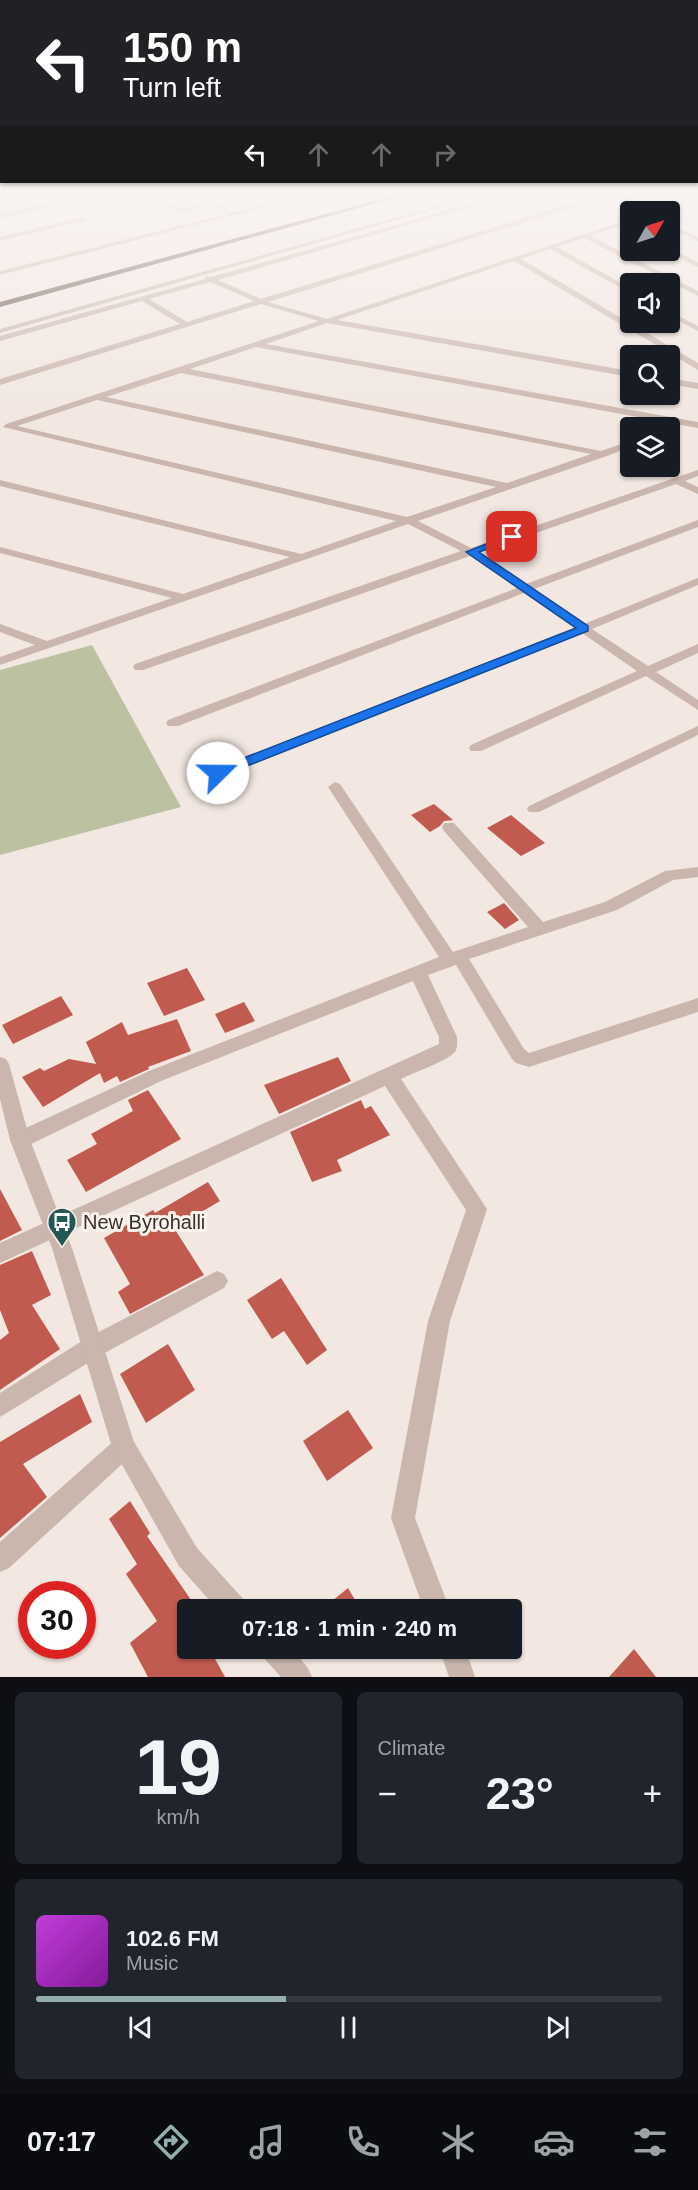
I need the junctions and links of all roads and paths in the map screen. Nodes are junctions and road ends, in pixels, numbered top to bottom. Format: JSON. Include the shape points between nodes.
{"nodes":[{"id":1,"x":92,"y":271,"type":"edge"},
{"id":2,"x":124,"y":271,"type":"edge"},
{"id":3,"x":213,"y":271,"type":"edge"},
{"id":4,"x":242,"y":271,"type":"edge"},
{"id":5,"x":361,"y":271,"type":"edge"},
{"id":6,"x":478,"y":271,"type":"edge"},
{"id":7,"x":536,"y":271,"type":"edge"},
{"id":8,"x":595,"y":271,"type":"edge"},
{"id":9,"x":654,"y":271,"type":"edge"},
{"id":10,"x":200,"y":275,"type":"junction"},
{"id":11,"x":212,"y":280,"type":"junction"},
{"id":12,"x":620,"y":285,"type":"edge"},
{"id":13,"x":698,"y":294,"type":"edge"},
{"id":14,"x":0,"y":296,"type":"edge"},
{"id":15,"x":144,"y":299,"type":"junction"},
{"id":16,"x":262,"y":302,"type":"junction"},
{"id":17,"x":0,"y":305,"type":"edge"},
{"id":18,"x":680,"y":319,"type":"edge"},
{"id":19,"x":327,"y":321,"type":"junction"},
{"id":20,"x":186,"y":324,"type":"junction"},
{"id":21,"x":698,"y":329,"type":"edge"},
{"id":22,"x":0,"y":331,"type":"edge"},
{"id":23,"x":0,"y":339,"type":"edge"},
{"id":24,"x":255,"y":344,"type":"junction"},
{"id":25,"x":696,"y":365,"type":"edge"},
{"id":26,"x":178,"y":369,"type":"junction"},
{"id":27,"x":620,"y":372,"type":"edge"},
{"id":28,"x":0,"y":382,"type":"edge"},
{"id":29,"x":680,"y":383,"type":"edge"},
{"id":30,"x":698,"y":386,"type":"edge"},
{"id":31,"x":95,"y":397,"type":"junction"},
{"id":32,"x":685,"y":423,"type":"junction"},
{"id":33,"x":680,"y":425,"type":"edge"},
{"id":34,"x":698,"y":425,"type":"edge"},
{"id":35,"x":4,"y":428,"type":"edge"},
{"id":36,"x":620,"y":448,"type":"edge"},
{"id":37,"x":604,"y":454,"type":"junction"},
{"id":38,"x":698,"y":473,"type":"edge"},
{"id":39,"x":677,"y":481,"type":"junction"},
{"id":40,"x":0,"y":483,"type":"edge"},
{"id":41,"x":512,"y":487,"type":"junction"},
{"id":42,"x":698,"y":490,"type":"edge"},
{"id":43,"x":410,"y":521,"type":"junction"},
{"id":44,"x":698,"y":523,"type":"edge"},
{"id":45,"x":0,"y":550,"type":"edge"},
{"id":46,"x":471,"y":552,"type":"junction"},
{"id":47,"x":302,"y":558,"type":"junction"},
{"id":48,"x":698,"y":581,"type":"edge"},
{"id":49,"x":524,"y":588,"type":"junction"},
{"id":50,"x":185,"y":598,"type":"junction"},
{"id":51,"x":0,"y":628,"type":"edge"},
{"id":52,"x":584,"y":628,"type":"junction"},
{"id":53,"x":48,"y":645,"type":"junction"},
{"id":54,"x":698,"y":648,"type":"edge"},
{"id":55,"x":0,"y":661,"type":"edge"},
{"id":56,"x":140,"y":667,"type":"dead end"},
{"id":57,"x":647,"y":671,"type":"junction"},
{"id":58,"x":698,"y":706,"type":"edge"},
{"id":59,"x":173,"y":723,"type":"dead end"},
{"id":60,"x":698,"y":730,"type":"edge"},
{"id":61,"x":476,"y":748,"type":"dead end"},
{"id":62,"x":218,"y":773,"type":"dead end"},
{"id":63,"x":334,"y":787,"type":"dead end"},
{"id":64,"x":534,"y":808,"type":"dead end"},
{"id":65,"x":449,"y":827,"type":"dead end"},
{"id":66,"x":698,"y":872,"type":"edge"},
{"id":67,"x":540,"y":930,"type":"junction"},
{"id":68,"x":454,"y":958,"type":"junction"},
{"id":69,"x":418,"y":973,"type":"junction"},
{"id":70,"x":698,"y":1005,"type":"edge"},
{"id":71,"x":0,"y":1064,"type":"edge"},
{"id":72,"x":389,"y":1076,"type":"junction"},
{"id":73,"x":6,"y":1114,"type":"edge"},
{"id":74,"x":20,"y":1140,"type":"junction"},
{"id":75,"x":53,"y":1228,"type":"junction"},
{"id":76,"x":0,"y":1253,"type":"edge"},
{"id":77,"x":217,"y":1281,"type":"dead end"},
{"id":78,"x":93,"y":1347,"type":"junction"},
{"id":79,"x":0,"y":1406,"type":"edge"},
{"id":80,"x":124,"y":1447,"type":"junction"},
{"id":81,"x":0,"y":1559,"type":"edge"},
{"id":82,"x":226,"y":1599,"type":"edge"},
{"id":83,"x":433,"y":1599,"type":"edge"},
{"id":84,"x":282,"y":1659,"type":"edge"},
{"id":85,"x":456,"y":1659,"type":"edge"},
{"id":86,"x":299,"y":1677,"type":"edge"},
{"id":87,"x":462,"y":1677,"type":"edge"}],
"edges":[{"from":1,"to":14,"type":"highway"},
{"from":2,"to":17,"type":"highway"},
{"from":3,"to":10,"type":"street"},
{"from":4,"to":11,"type":"street"},
{"from":5,"to":16,"type":"street"},
{"from":6,"to":19,"type":"street"},
{"from":7,"to":25,"type":"street"},
{"from":8,"to":12,"type":"street"},
{"from":9,"to":13,"type":"street"},
{"from":10,"to":11,"type":"street"},
{"from":10,"to":22,"type":"street"},
{"from":11,"to":15,"type":"street"},
{"from":11,"to":16,"type":"street"},
{"from":15,"to":20,"type":"street"},
{"from":15,"to":23,"type":"street"},
{"from":16,"to":19,"type":"street"},
{"from":16,"to":20,"type":"street"},
{"from":18,"to":21,"type":"street"},
{"from":19,"to":24,"type":"street"},
{"from":19,"to":27,"type":"street"},
{"from":20,"to":28,"type":"street"},
{"from":24,"to":26,"type":"street"},
{"from":24,"to":32,"type":"street"},
{"from":26,"to":31,"type":"street"},
{"from":26,"to":37,"type":"street"},
{"from":29,"to":30,"type":"street"},
{"from":31,"to":35,"type":"street"},
{"from":31,"to":41,"type":"street"},
{"from":32,"to":33,"type":"street"},
{"from":32,"to":34,"type":"street"},
{"from":35,"to":43,"type":"street"},
{"from":36,"to":37,"type":"street"},
{"from":37,"to":41,"type":"street"},
{"from":38,"to":39,"type":"street"},
{"from":39,"to":42,"type":"street"},
{"from":39,"to":46,"type":"street"},
{"from":40,"to":47,"type":"street"},
{"from":41,"to":43,"type":"street"},
{"from":43,"to":46,"type":"street"},
{"from":43,"to":47,"type":"street"},
{"from":44,"to":49,"type":"street"},
{"from":45,"to":50,"type":"street"},
{"from":46,"to":49,"type":"street"},
{"from":46,"to":56,"type":"street"},
{"from":47,"to":50,"type":"street"},
{"from":48,"to":52,"type":"street"},
{"from":49,"to":52,"type":"street"},
{"from":49,"to":59,"type":"street"},
{"from":50,"to":53,"type":"street"},
{"from":51,"to":53,"type":"street"},
{"from":52,"to":57,"type":"street"},
{"from":52,"to":62,"type":"street"},
{"from":53,"to":55,"type":"street"},
{"from":54,"to":57,"type":"street"},
{"from":57,"to":58,"type":"street"},
{"from":57,"to":61,"type":"street"},
{"from":60,"to":64,"type":"street"},
{"from":63,"to":68,"type":"street"},
{"from":65,"to":67,"type":"street"},
{"from":66,"to":67,"type":"street","via":[[670,875],[611,906]]},
{"from":67,"to":68,"type":"street"},
{"from":68,"to":69,"type":"street"},
{"from":68,"to":70,"type":"street","via":[[518,1054],[529,1060]]},
{"from":69,"to":72,"type":"street","via":[[448,1037],[448,1047]]},
{"from":69,"to":74,"type":"street","via":[[155,1077]]},
{"from":71,"to":73,"type":"street"},
{"from":72,"to":75,"type":"street"},
{"from":72,"to":83,"type":"street","via":[[477,1209],[439,1321],[403,1518]]},
{"from":73,"to":74,"type":"street"},
{"from":74,"to":75,"type":"street"},
{"from":75,"to":76,"type":"street"},
{"from":75,"to":78,"type":"street"},
{"from":77,"to":78,"type":"street"},
{"from":78,"to":79,"type":"street"},
{"from":78,"to":80,"type":"street"},
{"from":80,"to":81,"type":"street"},
{"from":80,"to":82,"type":"street","via":[[188,1557]]},
{"from":84,"to":86,"type":"street"},
{"from":85,"to":87,"type":"street"}]}
